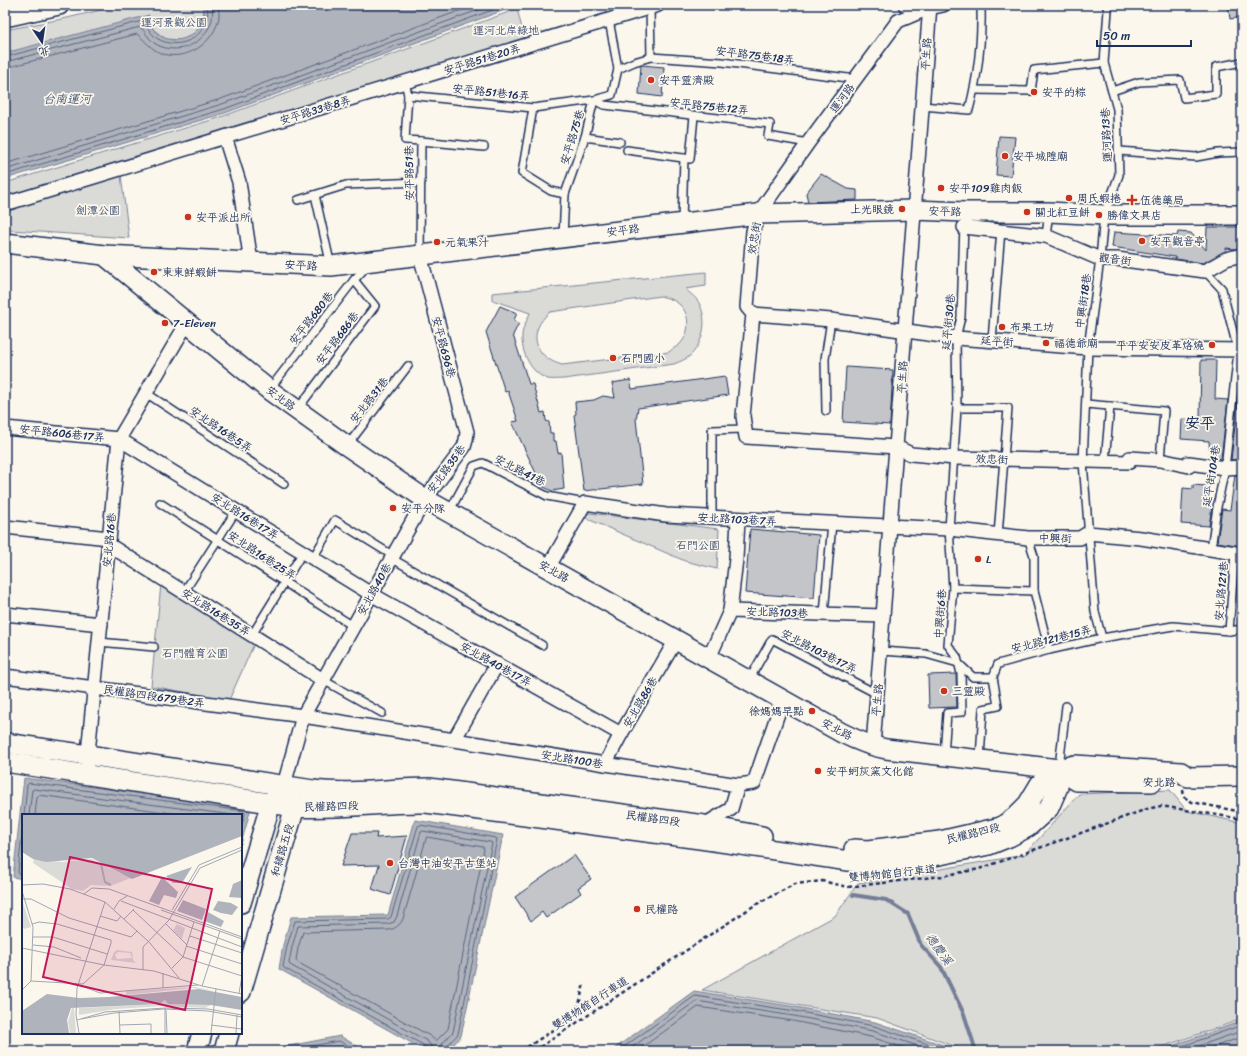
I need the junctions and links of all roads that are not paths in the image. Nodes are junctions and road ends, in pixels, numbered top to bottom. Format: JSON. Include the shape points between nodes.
{"nodes":[{"id":1,"x":59,"y":5,"type":"edge"},
{"id":2,"x":905,"y":5,"type":"edge"},
{"id":3,"x":943,"y":5,"type":"edge"},
{"id":4,"x":981,"y":5,"type":"edge"},
{"id":5,"x":1106,"y":5,"type":"edge"},
{"id":6,"x":654,"y":6,"type":"edge"},
{"id":7,"x":929,"y":6,"type":"edge"},
{"id":8,"x":5,"y":17,"type":"edge"},
{"id":9,"x":609,"y":20,"type":"junction"},
{"id":10,"x":651,"y":58,"type":"junction"},
{"id":11,"x":1242,"y":62,"type":"edge"},
{"id":12,"x":1104,"y":63,"type":"junction"},
{"id":13,"x":618,"y":70,"type":"junction"},
{"id":14,"x":856,"y":79,"type":"junction"},
{"id":15,"x":407,"y":88,"type":"junction"},
{"id":16,"x":974,"y":90,"type":"junction"},
{"id":17,"x":1112,"y":91,"type":"junction"},
{"id":18,"x":594,"y":100,"type":"junction"},
{"id":19,"x":922,"y":106,"type":"junction"},
{"id":20,"x":533,"y":108,"type":"junction"},
{"id":21,"x":694,"y":116,"type":"junction"},
{"id":22,"x":225,"y":137,"type":"junction"},
{"id":23,"x":585,"y":137,"type":"junction"},
{"id":24,"x":421,"y":141,"type":"junction"},
{"id":25,"x":620,"y":142,"type":"dead end"},
{"id":26,"x":808,"y":143,"type":"junction"},
{"id":27,"x":484,"y":147,"type":"dead end"},
{"id":28,"x":627,"y":150,"type":"dead end"},
{"id":29,"x":1119,"y":151,"type":"junction"},
{"id":30,"x":1242,"y":152,"type":"edge"},
{"id":31,"x":684,"y":158,"type":"junction"},
{"id":32,"x":421,"y":182,"type":"junction"},
{"id":33,"x":565,"y":194,"type":"junction"},
{"id":34,"x":315,"y":195,"type":"junction"},
{"id":35,"x":298,"y":200,"type":"dead end"},
{"id":36,"x":5,"y":204,"type":"edge"},
{"id":37,"x":914,"y":210,"type":"junction"},
{"id":38,"x":1049,"y":212,"type":"junction"},
{"id":39,"x":758,"y":214,"type":"junction"},
{"id":40,"x":1104,"y":215,"type":"junction"},
{"id":41,"x":1242,"y":215,"type":"edge"},
{"id":42,"x":964,"y":220,"type":"junction"},
{"id":43,"x":682,"y":223,"type":"junction"},
{"id":44,"x":1001,"y":230,"type":"junction"},
{"id":45,"x":1046,"y":236,"type":"junction"},
{"id":46,"x":563,"y":238,"type":"junction"},
{"id":47,"x":5,"y":244,"type":"edge"},
{"id":48,"x":104,"y":255,"type":"junction"},
{"id":49,"x":420,"y":255,"type":"junction"},
{"id":50,"x":1242,"y":255,"type":"edge"},
{"id":51,"x":1100,"y":259,"type":"junction"},
{"id":52,"x":371,"y":261,"type":"junction"},
{"id":53,"x":252,"y":262,"type":"junction"},
{"id":54,"x":331,"y":266,"type":"junction"},
{"id":55,"x":1205,"y":271,"type":"junction"},
{"id":56,"x":354,"y":280,"type":"junction"},
{"id":57,"x":753,"y":314,"type":"junction"},
{"id":58,"x":831,"y":320,"type":"junction"},
{"id":59,"x":187,"y":323,"type":"junction"},
{"id":60,"x":905,"y":331,"type":"junction"},
{"id":61,"x":956,"y":338,"type":"junction"},
{"id":62,"x":992,"y":340,"type":"junction"},
{"id":63,"x":1088,"y":348,"type":"junction"},
{"id":64,"x":1240,"y":351,"type":"edge"},
{"id":65,"x":408,"y":366,"type":"dead end"},
{"id":66,"x":269,"y":390,"type":"junction"},
{"id":67,"x":146,"y":393,"type":"junction"},
{"id":68,"x":1086,"y":404,"type":"junction"},
{"id":69,"x":1110,"y":406,"type":"junction"},
{"id":70,"x":957,"y":408,"type":"junction"},
{"id":71,"x":297,"y":410,"type":"junction"},
{"id":72,"x":826,"y":411,"type":"dead end"},
{"id":73,"x":5,"y":428,"type":"edge"},
{"id":74,"x":744,"y":429,"type":"junction"},
{"id":75,"x":119,"y":439,"type":"junction"},
{"id":76,"x":466,"y":440,"type":"joint"},
{"id":77,"x":347,"y":446,"type":"junction"},
{"id":78,"x":896,"y":448,"type":"junction"},
{"id":79,"x":955,"y":458,"type":"junction"},
{"id":80,"x":1004,"y":459,"type":"junction"},
{"id":81,"x":1160,"y":460,"type":"junction"},
{"id":82,"x":1083,"y":462,"type":"junction"},
{"id":83,"x":1105,"y":462,"type":"junction"},
{"id":84,"x":1242,"y":467,"type":"edge"},
{"id":85,"x":1225,"y":468,"type":"junction"},
{"id":86,"x":284,"y":484,"type":"dead end"},
{"id":87,"x":425,"y":499,"type":"junction"},
{"id":88,"x":160,"y":503,"type":"dead end"},
{"id":89,"x":585,"y":503,"type":"junction"},
{"id":90,"x":236,"y":510,"type":"junction"},
{"id":91,"x":449,"y":512,"type":"junction"},
{"id":92,"x":712,"y":518,"type":"junction"},
{"id":93,"x":738,"y":519,"type":"junction"},
{"id":94,"x":832,"y":523,"type":"junction"},
{"id":95,"x":889,"y":526,"type":"junction"},
{"id":96,"x":5,"y":527,"type":"edge"},
{"id":97,"x":949,"y":528,"type":"junction"},
{"id":98,"x":1088,"y":533,"type":"junction"},
{"id":99,"x":998,"y":535,"type":"junction"},
{"id":100,"x":1028,"y":538,"type":"junction"},
{"id":101,"x":217,"y":540,"type":"junction"},
{"id":102,"x":109,"y":541,"type":"junction"},
{"id":103,"x":1211,"y":549,"type":"junction"},
{"id":104,"x":1239,"y":553,"type":"edge"},
{"id":105,"x":308,"y":555,"type":"junction"},
{"id":106,"x":391,"y":557,"type":"junction"},
{"id":107,"x":548,"y":568,"type":"junction"},
{"id":108,"x":284,"y":582,"type":"junction"},
{"id":109,"x":953,"y":588,"type":"junction"},
{"id":110,"x":1034,"y":591,"type":"junction"},
{"id":111,"x":184,"y":592,"type":"junction"},
{"id":112,"x":371,"y":594,"type":"junction"},
{"id":113,"x":730,"y":611,"type":"junction"},
{"id":114,"x":5,"y":614,"type":"edge"},
{"id":115,"x":824,"y":614,"type":"junction"},
{"id":116,"x":883,"y":616,"type":"junction"},
{"id":117,"x":101,"y":624,"type":"junction"},
{"id":118,"x":353,"y":626,"type":"junction"},
{"id":119,"x":1242,"y":629,"type":"edge"},
{"id":120,"x":1229,"y":631,"type":"junction"},
{"id":121,"x":252,"y":635,"type":"junction"},
{"id":122,"x":1102,"y":638,"type":"junction"},
{"id":123,"x":676,"y":640,"type":"junction"},
{"id":124,"x":99,"y":642,"type":"junction"},
{"id":125,"x":542,"y":645,"type":"dead end"},
{"id":126,"x":154,"y":647,"type":"dead end"},
{"id":127,"x":1049,"y":650,"type":"junction"},
{"id":128,"x":881,"y":651,"type":"junction"},
{"id":129,"x":709,"y":658,"type":"junction"},
{"id":130,"x":958,"y":663,"type":"junction"},
{"id":131,"x":497,"y":664,"type":"junction"},
{"id":132,"x":5,"y":676,"type":"edge"},
{"id":133,"x":993,"y":677,"type":"junction"},
{"id":134,"x":323,"y":680,"type":"junction"},
{"id":135,"x":749,"y":680,"type":"junction"},
{"id":136,"x":95,"y":688,"type":"junction"},
{"id":137,"x":877,"y":694,"type":"junction"},
{"id":138,"x":784,"y":699,"type":"junction"},
{"id":139,"x":1066,"y":706,"type":"dead end"},
{"id":140,"x":382,"y":713,"type":"dead end"},
{"id":141,"x":303,"y":716,"type":"junction"},
{"id":142,"x":621,"y":734,"type":"junction"},
{"id":143,"x":454,"y":740,"type":"junction"},
{"id":144,"x":5,"y":743,"type":"edge"},
{"id":145,"x":872,"y":746,"type":"junction"},
{"id":146,"x":88,"y":755,"type":"junction"},
{"id":147,"x":944,"y":755,"type":"junction"},
{"id":148,"x":980,"y":760,"type":"junction"},
{"id":149,"x":5,"y":762,"type":"edge"},
{"id":150,"x":605,"y":764,"type":"junction"},
{"id":151,"x":1059,"y":769,"type":"junction"},
{"id":152,"x":86,"y":774,"type":"junction"},
{"id":153,"x":1242,"y":776,"type":"edge"},
{"id":154,"x":284,"y":785,"type":"junction"},
{"id":155,"x":738,"y":785,"type":"junction"},
{"id":156,"x":271,"y":802,"type":"junction"},
{"id":157,"x":295,"y":807,"type":"junction"},
{"id":158,"x":702,"y":832,"type":"junction"},
{"id":159,"x":242,"y":900,"type":"edge"},
{"id":160,"x":242,"y":989,"type":"edge"},
{"id":161,"x":202,"y":1034,"type":"edge"},
{"id":162,"x":229,"y":1034,"type":"edge"},
{"id":163,"x":197,"y":1051,"type":"edge"},
{"id":164,"x":224,"y":1051,"type":"edge"}],
"edges":[{"from":1,"to":8,"type":"street"},
{"from":2,"to":7,"type":"street"},
{"from":3,"to":7,"type":"street","name":"運河路"},
{"from":4,"to":16,"type":"lane","via":[[982,30]]},
{"from":5,"to":12,"type":"lane","name":"運河路13巷","via":[[1108,10]]},
{"from":6,"to":9,"type":"street","name":"安平路51巷20弄"},
{"from":6,"to":10,"type":"lane"},
{"from":7,"to":14,"type":"street","name":"運河路","via":[[898,21]]},
{"from":7,"to":19,"type":"street","name":"平生路"},
{"from":9,"to":13,"type":"lane"},
{"from":9,"to":15,"type":"street","name":"安平路51巷20弄"},
{"from":10,"to":13,"type":"lane","via":[[634,62]]},
{"from":10,"to":14,"type":"lane","name":"安平路75巷18弄","via":[[722,62]]},
{"from":11,"to":17,"type":"lane","via":[[1216,67],[1216,94],[1184,98],[1180,80],[1139,82]]},
{"from":12,"to":16,"type":"lane","via":[[1034,70],[1031,91]]},
{"from":12,"to":17,"type":"lane","name":"運河路13巷"},
{"from":13,"to":18,"type":"lane","name":"安平路75巷","via":[[612,95]]},
{"from":14,"to":26,"type":"street","name":"運河路"},
{"from":15,"to":20,"type":"lane","name":"安平路51巷16弄"},
{"from":15,"to":22,"type":"street","name":"安平路33巷8弄"},
{"from":15,"to":24,"type":"lane","name":"安平路51巷","via":[[405,140]]},
{"from":16,"to":19,"type":"lane","via":[[969,110]]},
{"from":17,"to":29,"type":"lane","name":"運河路13巷","via":[[1117,109]]},
{"from":18,"to":20,"type":"lane","name":"安平路51巷16弄"},
{"from":18,"to":21,"type":"lane","name":"安平路75巷12弄","via":[[604,105]]},
{"from":18,"to":23,"type":"lane","name":"安平路75巷"},
{"from":19,"to":37,"type":"street","name":"平生路"},
{"from":20,"to":33,"type":"lane","via":[[522,173],[551,192]]},
{"from":21,"to":26,"type":"lane","name":"安平路75巷12弄","via":[[770,124],[768,136]]},
{"from":21,"to":31,"type":"lane","via":[[690,159]]},
{"from":22,"to":36,"type":"street","name":"安平路33巷8弄"},
{"from":22,"to":53,"type":"street","via":[[239,182]]},
{"from":23,"to":25,"type":"lane"},
{"from":23,"to":33,"type":"lane","name":"安平路75巷"},
{"from":24,"to":27,"type":"lane"},
{"from":24,"to":32,"type":"lane","name":"安平路51巷"},
{"from":26,"to":39,"type":"street","name":"運河路"},
{"from":28,"to":31,"type":"lane"},
{"from":29,"to":30,"type":"lane","via":[[1196,157],[1218,152]]},
{"from":29,"to":40,"type":"lane","name":"運河路13巷","via":[[1119,175]]},
{"from":31,"to":43,"type":"lane"},
{"from":32,"to":34,"type":"lane","via":[[346,185]]},
{"from":32,"to":49,"type":"lane","name":"安平路51巷"},
{"from":33,"to":46,"type":"lane","name":"安平路75巷"},
{"from":34,"to":35,"type":"lane"},
{"from":34,"to":54,"type":"lane"},
{"from":37,"to":39,"type":"street","name":"安平路"},
{"from":37,"to":42,"type":"street","name":"安平路"},
{"from":37,"to":60,"type":"street","name":"平生路"},
{"from":38,"to":40,"type":"street","name":"安平路"},
{"from":38,"to":42,"type":"street","name":"安平路"},
{"from":38,"to":45,"type":"lane"},
{"from":39,"to":43,"type":"street","name":"安平路"},
{"from":39,"to":57,"type":"street","name":"效忠街","via":[[753,231],[748,307]]},
{"from":40,"to":41,"type":"street","name":"安平路"},
{"from":40,"to":51,"type":"lane","name":"中興街18巷"},
{"from":42,"to":44,"type":"street","name":"觀音街"},
{"from":42,"to":61,"type":"lane","name":"延平街30巷","via":[[961,317]]},
{"from":43,"to":46,"type":"street","name":"安平路"},
{"from":44,"to":45,"type":"street","name":"觀音街"},
{"from":44,"to":62,"type":"lane"},
{"from":45,"to":51,"type":"street","name":"觀音街"},
{"from":46,"to":49,"type":"street","name":"安平路"},
{"from":47,"to":48,"type":"street","name":"安平路"},
{"from":48,"to":53,"type":"street","name":"安平路"},
{"from":48,"to":59,"type":"street","name":"安北路"},
{"from":49,"to":52,"type":"street","name":"安平路"},
{"from":49,"to":76,"type":"street","name":"安平路696巷","via":[[467,432]]},
{"from":50,"to":55,"type":"street","via":[[1226,259]]},
{"from":51,"to":55,"type":"street","name":"觀音街","via":[[1117,258]]},
{"from":51,"to":63,"type":"lane","name":"中興街18巷"},
{"from":52,"to":54,"type":"street","name":"安平路"},
{"from":52,"to":56,"type":"lane","name":"安平路680巷"},
{"from":53,"to":54,"type":"street","name":"安平路"},
{"from":55,"to":64,"type":"lane","name":"延平街104巷","via":[[1222,289]]},
{"from":56,"to":66,"type":"lane","name":"安平路680巷"},
{"from":56,"to":71,"type":"lane","name":"安平路686巷","via":[[375,306]]},
{"from":57,"to":58,"type":"street","name":"延平街"},
{"from":57,"to":74,"type":"street","name":"效忠街","via":[[742,416]]},
{"from":58,"to":60,"type":"street","name":"延平街"},
{"from":58,"to":72,"type":"lane","via":[[825,359]]},
{"from":59,"to":66,"type":"street","name":"安北路"},
{"from":59,"to":67,"type":"street","name":"安北路16巷"},
{"from":60,"to":61,"type":"street","name":"延平街"},
{"from":60,"to":78,"type":"street","name":"平生路"},
{"from":61,"to":62,"type":"street","name":"延平街"},
{"from":61,"to":70,"type":"lane","name":"延平街30巷"},
{"from":62,"to":63,"type":"street","name":"延平街"},
{"from":63,"to":64,"type":"street","name":"延平街"},
{"from":63,"to":68,"type":"lane","name":"中興街18巷"},
{"from":64,"to":85,"type":"lane","name":"延平街104巷"},
{"from":65,"to":77,"type":"lane","name":"安北路31巷"},
{"from":66,"to":71,"type":"street","name":"安北路"},
{"from":67,"to":75,"type":"street","name":"安北路16巷"},
{"from":67,"to":86,"type":"lane","name":"安北路16巷5弄"},
{"from":68,"to":69,"type":"lane"},
{"from":68,"to":82,"type":"lane","name":"中興街18巷"},
{"from":69,"to":81,"type":"lane","via":[[1164,411]]},
{"from":69,"to":83,"type":"lane"},
{"from":70,"to":79,"type":"lane","name":"延平街30巷"},
{"from":70,"to":80,"type":"lane","via":[[1008,408]]},
{"from":71,"to":77,"type":"street","name":"安北路"},
{"from":73,"to":75,"type":"street","name":"安平路606巷17弄"},
{"from":74,"to":78,"type":"street","name":"效忠街","via":[[746,437]]},
{"from":74,"to":92,"type":"lane","via":[[712,430]]},
{"from":75,"to":90,"type":"street","name":"安北路16巷17弄"},
{"from":75,"to":102,"type":"street","name":"安北路16巷"},
{"from":76,"to":87,"type":"street","name":"安北路35巷","via":[[464,447]]},
{"from":77,"to":87,"type":"street","name":"安北路"},
{"from":78,"to":79,"type":"street","name":"效忠街","via":[[910,454]]},
{"from":78,"to":95,"type":"street","name":"平生路"},
{"from":79,"to":80,"type":"street","name":"效忠街"},
{"from":79,"to":97,"type":"lane","name":"中興街6巷"},
{"from":80,"to":82,"type":"street","name":"效忠街"},
{"from":80,"to":99,"type":"lane"},
{"from":81,"to":83,"type":"street","name":"效忠街","via":[[1130,458],[1129,462]]},
{"from":81,"to":85,"type":"street","name":"效忠街","via":[[1189,466],[1189,463]]},
{"from":82,"to":83,"type":"street","name":"效忠街"},
{"from":82,"to":98,"type":"lane","name":"中興街18巷"},
{"from":84,"to":85,"type":"street","name":"效忠街"},
{"from":85,"to":103,"type":"lane","name":"延平街104巷"},
{"from":87,"to":91,"type":"street","name":"安北路"},
{"from":87,"to":106,"type":"street","name":"安北路40巷"},
{"from":88,"to":101,"type":"lane","name":"安北路16巷25弄"},
{"from":89,"to":91,"type":"lane","name":"安北路41巷","via":[[547,496],[483,462],[474,466]]},
{"from":89,"to":92,"type":"street","name":"安北路103巷7弄","via":[[666,515]]},
{"from":89,"to":107,"type":"street"},
{"from":90,"to":101,"type":"lane"},
{"from":90,"to":105,"type":"street","name":"安北路16巷17弄"},
{"from":91,"to":107,"type":"street","name":"安北路"},
{"from":92,"to":93,"type":"street","name":"安北路103巷7弄"},
{"from":93,"to":94,"type":"street","name":"安北路103巷7弄"},
{"from":93,"to":113,"type":"street","name":"安北路103巷"},
{"from":94,"to":95,"type":"street","name":"安北路103巷7弄"},
{"from":94,"to":115,"type":"lane","name":"安北路103巷"},
{"from":95,"to":97,"type":"street","name":"中興街"},
{"from":95,"to":116,"type":"street","name":"平生路"},
{"from":96,"to":102,"type":"street"},
{"from":97,"to":99,"type":"street","name":"中興街"},
{"from":97,"to":109,"type":"lane","name":"中興街6巷"},
{"from":98,"to":100,"type":"street","name":"中興街","via":[[1080,538]]},
{"from":98,"to":103,"type":"street","name":"中興街"},
{"from":98,"to":122,"type":"lane","via":[[1095,612]]},
{"from":99,"to":100,"type":"street","name":"中興街"},
{"from":100,"to":110,"type":"lane","via":[[1034,556]]},
{"from":101,"to":108,"type":"lane","name":"安北路16巷25弄"},
{"from":101,"to":111,"type":"lane"},
{"from":102,"to":111,"type":"street","name":"安北路16巷35弄"},
{"from":102,"to":117,"type":"street","name":"安北路16巷"},
{"from":103,"to":104,"type":"street","name":"中興街"},
{"from":104,"to":120,"type":"lane","name":"安北路121巷"},
{"from":105,"to":106,"type":"lane","via":[[335,520]]},
{"from":105,"to":108,"type":"lane"},
{"from":105,"to":112,"type":"street","name":"安北路16巷17弄"},
{"from":106,"to":112,"type":"street","name":"安北路40巷"},
{"from":106,"to":125,"type":"lane"},
{"from":107,"to":123,"type":"street","name":"安北路"},
{"from":108,"to":118,"type":"lane","name":"安北路16巷25弄"},
{"from":108,"to":121,"type":"lane"},
{"from":109,"to":110,"type":"lane"},
{"from":109,"to":130,"type":"lane","name":"中興街6巷","via":[[948,645]]},
{"from":110,"to":127,"type":"lane"},
{"from":111,"to":121,"type":"street","name":"安北路16巷35弄"},
{"from":112,"to":118,"type":"street","name":"安北路40巷"},
{"from":112,"to":131,"type":"street","name":"安北路40巷17弄"},
{"from":113,"to":115,"type":"street","name":"安北路103巷"},
{"from":113,"to":129,"type":"street","name":"安北路103巷"},
{"from":114,"to":117,"type":"street"},
{"from":115,"to":116,"type":"street","name":"安北路103巷"},
{"from":116,"to":128,"type":"street","name":"平生路"},
{"from":117,"to":124,"type":"street","name":"安北路16巷"},
{"from":118,"to":134,"type":"street","name":"安北路40巷"},
{"from":119,"to":120,"type":"lane","name":"安北路121巷15弄"},
{"from":120,"to":122,"type":"lane","name":"安北路121巷15弄","via":[[1173,626]]},
{"from":121,"to":134,"type":"street","name":"安北路16巷35弄"},
{"from":122,"to":127,"type":"lane","name":"安北路121巷15弄"},
{"from":123,"to":129,"type":"street","name":"安北路"},
{"from":123,"to":142,"type":"street","name":"安北路86巷"},
{"from":124,"to":126,"type":"lane"},
{"from":124,"to":136,"type":"street","name":"安北路16巷"},
{"from":127,"to":133,"type":"lane","name":"安北路121巷15弄","via":[[998,664]]},
{"from":128,"to":130,"type":"lane","via":[[926,654]]},
{"from":128,"to":137,"type":"street","name":"平生路"},
{"from":129,"to":135,"type":"street","name":"安北路"},
{"from":130,"to":133,"type":"lane","via":[[973,676]]},
{"from":130,"to":147,"type":"lane","name":"中興街6巷","via":[[961,674],[962,712],[947,713]]},
{"from":131,"to":142,"type":"street","name":"安北路40巷17弄"},
{"from":131,"to":143,"type":"street"},
{"from":132,"to":136,"type":"street","name":"民權路四段679巷2弄"},
{"from":133,"to":148,"type":"lane","via":[[998,706],[983,709]]},
{"from":134,"to":140,"type":"lane"},
{"from":134,"to":141,"type":"street","name":"安北路40巷"},
{"from":135,"to":137,"type":"lane","name":"安北路103巷17弄","via":[[772,639]]},
{"from":135,"to":138,"type":"street","name":"安北路"},
{"from":136,"to":141,"type":"street","name":"民權路四段679巷2弄"},
{"from":136,"to":146,"type":"street","name":"安北路16巷"},
{"from":137,"to":145,"type":"street","name":"平生路"},
{"from":138,"to":145,"type":"street","name":"安北路","via":[[842,733]]},
{"from":138,"to":155,"type":"street","name":"安北路100巷","via":[[754,783]]},
{"from":139,"to":151,"type":"lane"},
{"from":141,"to":143,"type":"street","name":"安北路100巷"},
{"from":141,"to":154,"type":"street","name":"安北路40巷"},
{"from":142,"to":150,"type":"street","name":"安北路86巷"},
{"from":143,"to":150,"type":"street","name":"安北路100巷"},
{"from":144,"to":146,"type":"street","name":"民權路四段"},
{"from":145,"to":147,"type":"street","name":"安北路"},
{"from":146,"to":152,"type":"street","name":"安北路16巷"},
{"from":146,"to":154,"type":"street","name":"民權路四段"},
{"from":147,"to":148,"type":"street","name":"安北路"},
{"from":148,"to":151,"type":"street","name":"安北路"},
{"from":149,"to":152,"type":"street","name":"民權路四段"},
{"from":150,"to":155,"type":"street","name":"安北路100巷"},
{"from":151,"to":153,"type":"street","name":"安北路","via":[[1077,781],[1185,780]]},
{"from":151,"to":158,"type":"street","name":"民權路四段","via":[[1040,784],[1028,804],[1016,817],[1001,827],[940,841],[868,850]]},
{"from":152,"to":156,"type":"street","name":"民權路四段"},
{"from":154,"to":156,"type":"street"},
{"from":154,"to":157,"type":"street"},
{"from":154,"to":158,"type":"street","name":"民權路四段","via":[[330,792],[429,788]]},
{"from":155,"to":158,"type":"street","via":[[730,809]]},
{"from":156,"to":157,"type":"street","name":"民權路四段"},
{"from":156,"to":159,"type":"street"},
{"from":157,"to":158,"type":"street","name":"民權路四段","via":[[332,808],[402,802],[426,803]]},
{"from":157,"to":160,"type":"street","name":"和緯路五段"},
{"from":161,"to":163,"type":"street"},
{"from":162,"to":164,"type":"street"}]}
